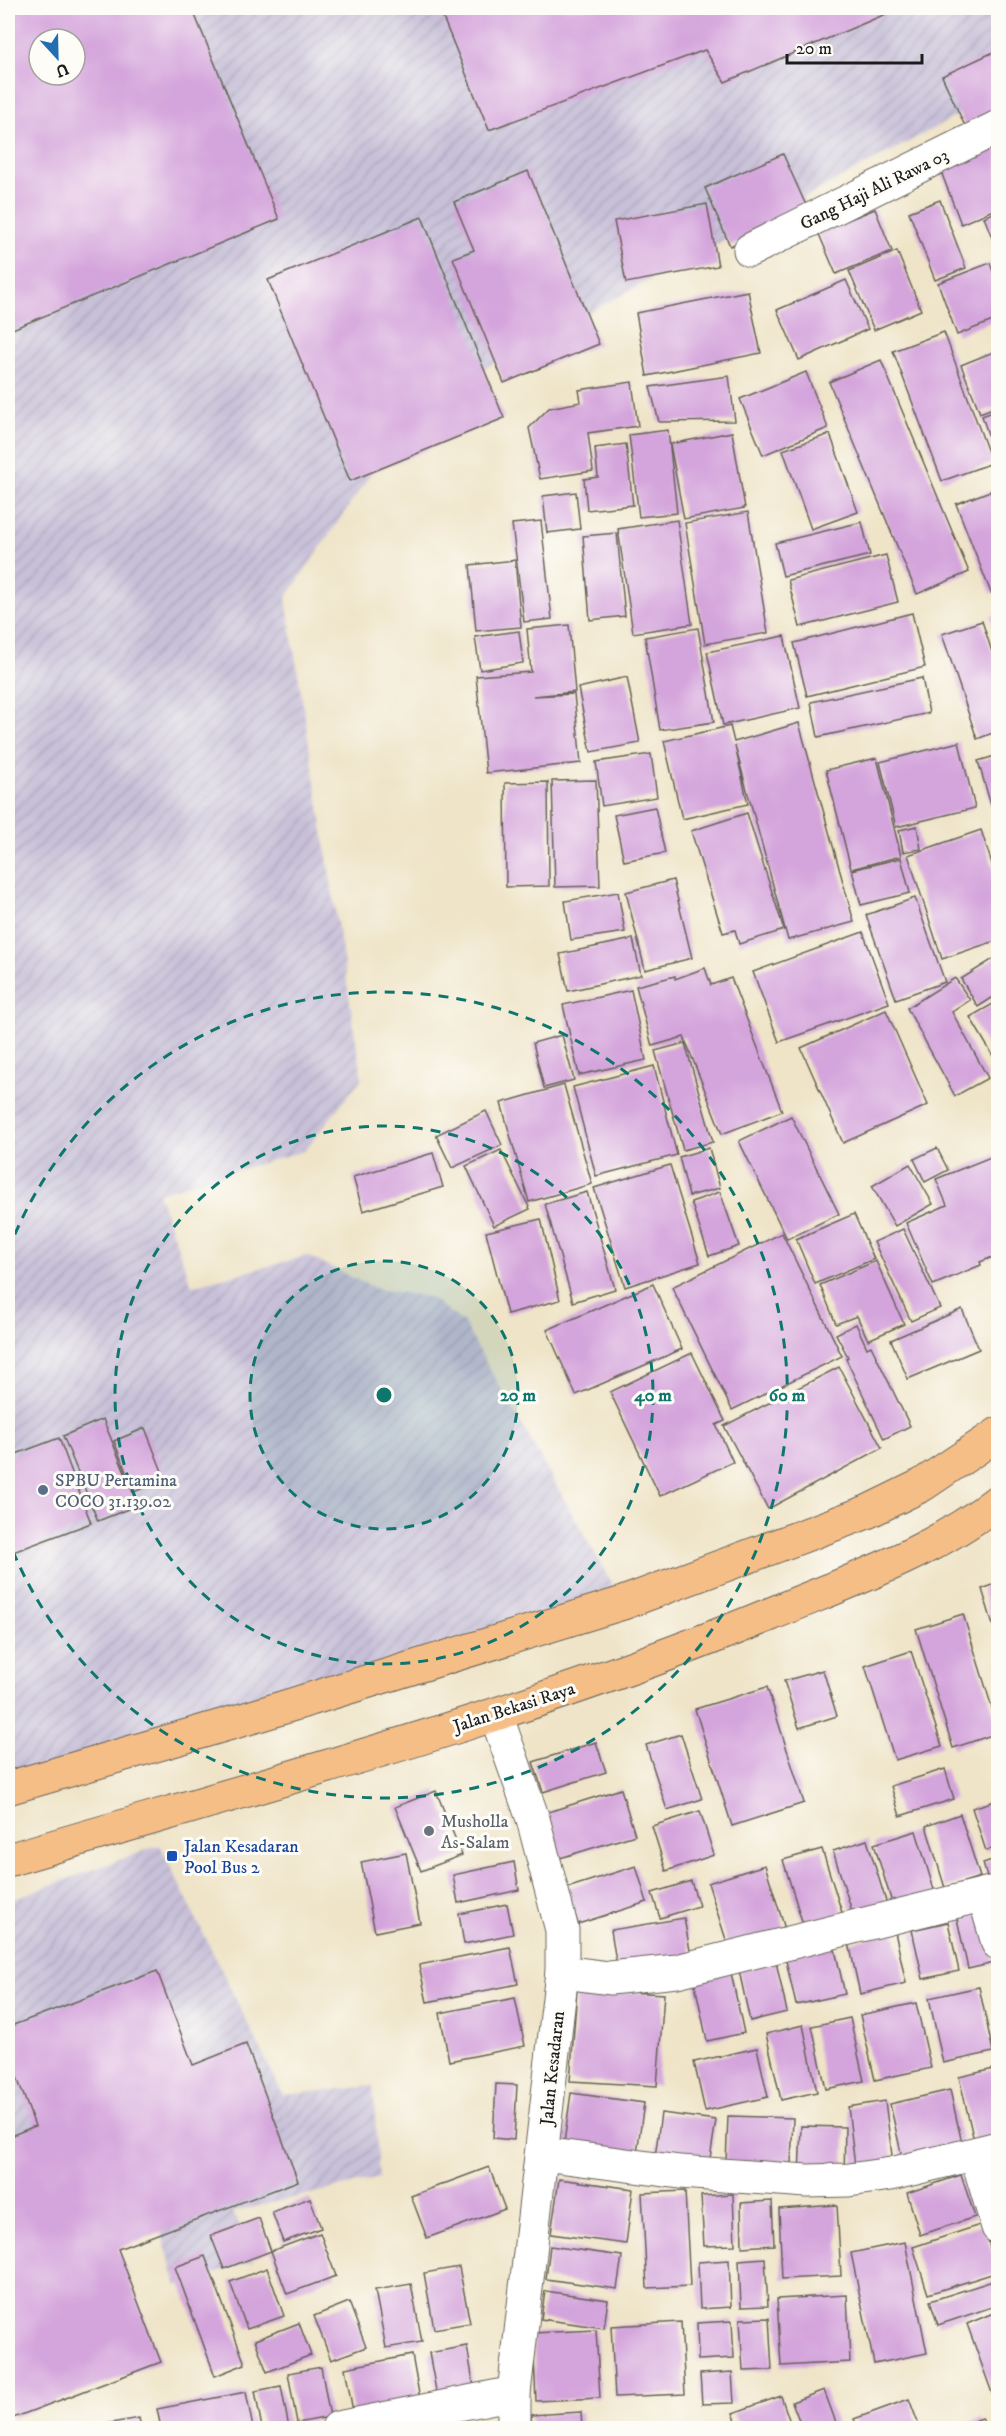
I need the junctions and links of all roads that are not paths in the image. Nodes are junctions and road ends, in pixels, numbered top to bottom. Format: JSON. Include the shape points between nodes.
{"nodes":[{"id":1,"x":999,"y":127,"type":"edge"},
{"id":2,"x":750,"y":250,"type":"dead end"},
{"id":3,"x":999,"y":1434,"type":"edge"},
{"id":4,"x":999,"y":1501,"type":"edge"},
{"id":5,"x":496,"y":1715,"type":"junction"},
{"id":6,"x":8,"y":1788,"type":"edge"},
{"id":7,"x":8,"y":1860,"type":"edge"},
{"id":8,"x":991,"y":1893,"type":"edge"},
{"id":9,"x":999,"y":1943,"type":"edge"},
{"id":10,"x":562,"y":1972,"type":"junction"},
{"id":11,"x":987,"y":2151,"type":"edge"},
{"id":12,"x":543,"y":2154,"type":"junction"},
{"id":13,"x":999,"y":2227,"type":"edge"},
{"id":14,"x":514,"y":2393,"type":"junction"},
{"id":15,"x":338,"y":2428,"type":"edge"},
{"id":16,"x":514,"y":2428,"type":"edge"}],
"edges":[{"from":1,"to":2,"type":"street","name":"Gang Haji Ali Rawa 03"},
{"from":3,"to":6,"type":"highway","via":[[922,1485],[867,1512],[624,1604]]},
{"from":4,"to":5,"type":"highway","name":"Jalan Bekasi Raya","via":[[938,1540],[878,1570],[696,1645]]},
{"from":5,"to":7,"type":"highway","name":"Jalan Bekasi Raya"},
{"from":5,"to":10,"type":"street","name":"Jalan Kesadaran","via":[[532,1819],[562,1930]]},
{"from":8,"to":9,"type":"street"},
{"from":8,"to":10,"type":"street","via":[[677,1971],[610,1978]]},
{"from":10,"to":12,"type":"street","name":"Jalan Kesadaran"},
{"from":11,"to":12,"type":"street","via":[[891,2174],[807,2181],[680,2172]]},
{"from":11,"to":13,"type":"street"},
{"from":12,"to":14,"type":"street","name":"Jalan Kesadaran"},
{"from":14,"to":15,"type":"street"},
{"from":14,"to":16,"type":"street","name":"Jalan Kesadaran"}]}
